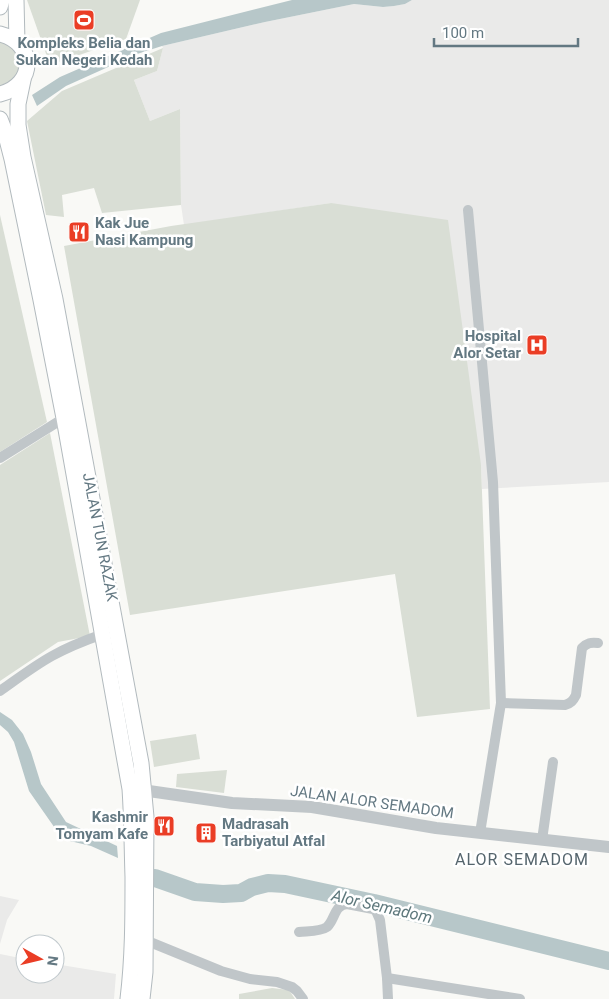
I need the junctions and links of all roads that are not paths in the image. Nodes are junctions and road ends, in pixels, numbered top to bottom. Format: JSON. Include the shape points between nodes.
{"nodes":[{"id":1,"x":2,"y":0,"type":"edge"},
{"id":2,"x":16,"y":0,"type":"edge"},
{"id":3,"x":0,"y":7,"type":"edge"},
{"id":4,"x":0,"y":34,"type":"edge"},
{"id":5,"x":17,"y":42,"type":"junction"},
{"id":6,"x":23,"y":80,"type":"junction"},
{"id":7,"x":0,"y":94,"type":"edge"},
{"id":8,"x":0,"y":119,"type":"edge"},
{"id":9,"x":468,"y":210,"type":"dead end"},
{"id":10,"x":64,"y":418,"type":"junction"},
{"id":11,"x":0,"y":458,"type":"edge"},
{"id":12,"x":103,"y":634,"type":"junction"},
{"id":13,"x":598,"y":643,"type":"dead end"},
{"id":14,"x":0,"y":691,"type":"edge"},
{"id":15,"x":501,"y":703,"type":"junction"},
{"id":16,"x":552,"y":762,"type":"dead end"},
{"id":17,"x":137,"y":789,"type":"junction"},
{"id":18,"x":480,"y":833,"type":"junction"},
{"id":19,"x":542,"y":840,"type":"junction"},
{"id":20,"x":609,"y":847,"type":"edge"},
{"id":21,"x":299,"y":932,"type":"dead end"},
{"id":22,"x":145,"y":940,"type":"junction"},
{"id":23,"x":388,"y":978,"type":"junction"},
{"id":24,"x":128,"y":999,"type":"edge"},
{"id":25,"x":142,"y":999,"type":"edge"},
{"id":26,"x":303,"y":999,"type":"edge"},
{"id":27,"x":388,"y":999,"type":"edge"},
{"id":28,"x":520,"y":999,"type":"edge"}],
"edges":[{"from":1,"to":3,"type":"main road"},
{"from":2,"to":5,"type":"main road"},
{"from":4,"to":5,"type":"main road"},
{"from":5,"to":6,"type":"main road","name":"JALAN TUN RAZAK","via":[[26,59]]},
{"from":6,"to":7,"type":"main road","via":[[9,92]]},
{"from":6,"to":17,"type":"main road","name":"JALAN TUN RAZAK","via":[[18,104],[23,157],[57,308],[141,763]]},
{"from":8,"to":10,"type":"main road","name":"JALAN TUN RAZAK","via":[[12,159]]},
{"from":9,"to":15,"type":"street","via":[[493,482]]},
{"from":10,"to":11,"type":"street"},
{"from":10,"to":12,"type":"main road","name":"JALAN TUN RAZAK"},
{"from":12,"to":14,"type":"street","via":[[51,656]]},
{"from":12,"to":17,"type":"main road","name":"JALAN TUN RAZAK"},
{"from":13,"to":15,"type":"street","via":[[591,642],[582,648],[576,695],[570,704]]},
{"from":15,"to":18,"type":"street"},
{"from":16,"to":19,"type":"street"},
{"from":17,"to":18,"type":"street","name":"JALAN ALOR SEMADOM","via":[[232,803],[312,807]]},
{"from":17,"to":22,"type":"main road","name":"JALAN TUN RAZAK","via":[[146,826]]},
{"from":17,"to":24,"type":"main road","name":"JALAN TUN RAZAK","via":[[132,816],[133,939]]},
{"from":18,"to":19,"type":"street","name":"JALAN ALOR SEMADOM"},
{"from":19,"to":20,"type":"street","name":"JALAN ALOR SEMADOM"},
{"from":21,"to":23,"type":"street","via":[[327,926],[343,904],[373,909],[380,920]]},
{"from":22,"to":25,"type":"main road","name":"JALAN TUN RAZAK"},
{"from":22,"to":26,"type":"street","via":[[222,971],[285,984]]},
{"from":23,"to":27,"type":"street"},
{"from":23,"to":28,"type":"street"}]}
